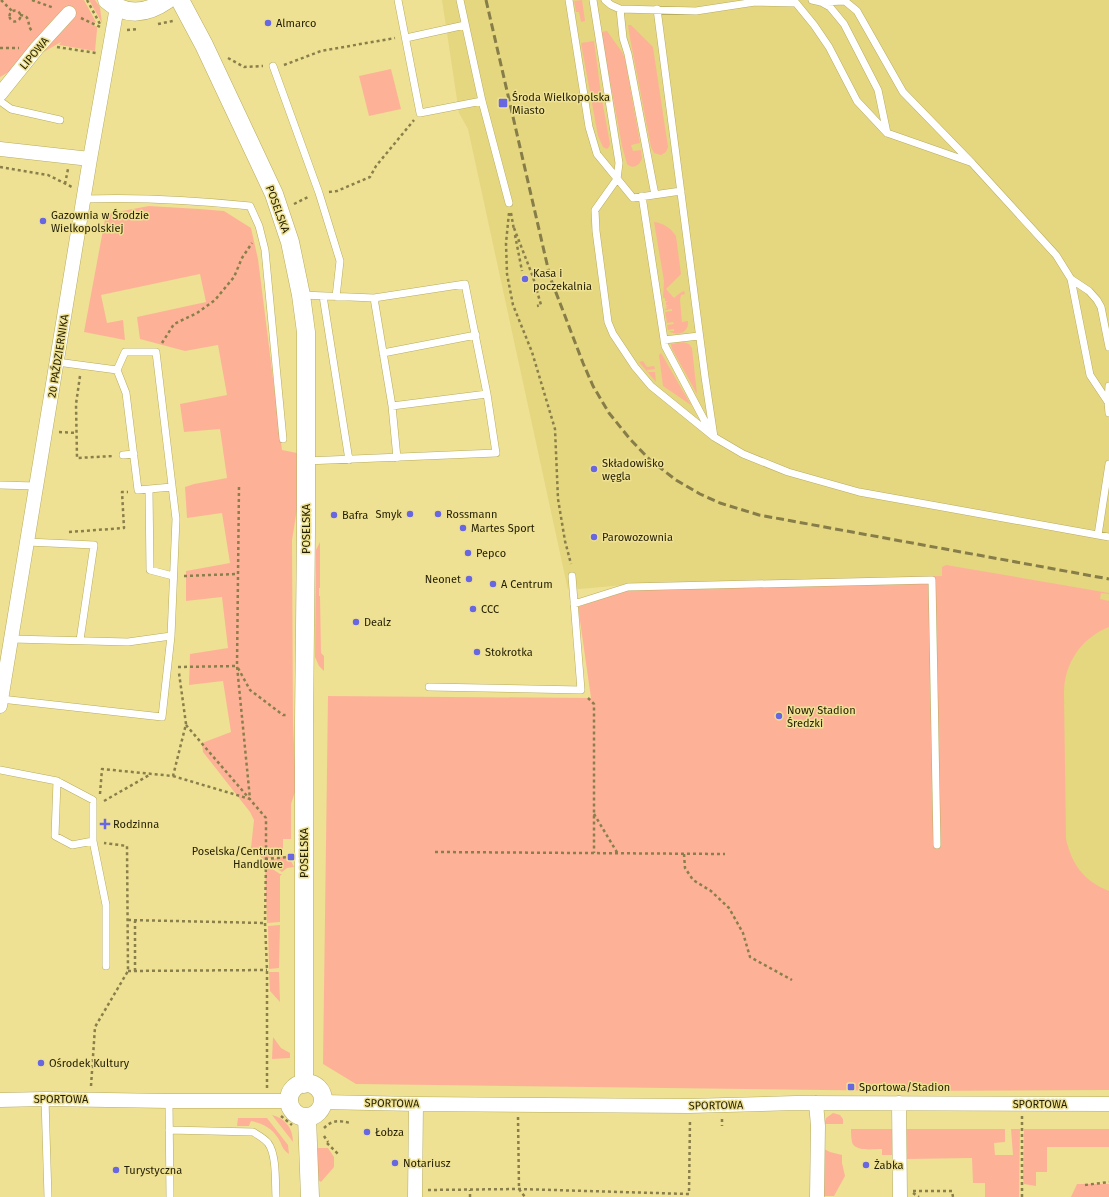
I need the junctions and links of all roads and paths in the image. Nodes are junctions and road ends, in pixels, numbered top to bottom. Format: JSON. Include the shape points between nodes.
{"nodes":[{"id":1,"x":1,"y":0,"type":"edge"},
{"id":2,"x":87,"y":0,"type":"edge"},
{"id":3,"x":167,"y":0,"type":"edge"},
{"id":4,"x":180,"y":0,"type":"edge"},
{"id":5,"x":398,"y":0,"type":"edge"},
{"id":6,"x":460,"y":0,"type":"edge"},
{"id":7,"x":569,"y":0,"type":"edge"},
{"id":8,"x":592,"y":0,"type":"edge"},
{"id":9,"x":605,"y":0,"type":"edge"},
{"id":10,"x":811,"y":0,"type":"edge"},
{"id":11,"x":821,"y":2,"type":"junction"},
{"id":12,"x":112,"y":3,"type":"edge"},
{"id":13,"x":796,"y":3,"type":"junction"},
{"id":14,"x":620,"y":9,"type":"junction"},
{"id":15,"x":658,"y":9,"type":"junction"},
{"id":16,"x":12,"y":11,"type":"junction"},
{"id":17,"x":68,"y":13,"type":"dead end"},
{"id":18,"x":20,"y":15,"type":"junction"},
{"id":19,"x":465,"y":25,"type":"junction"},
{"id":20,"x":101,"y":27,"type":"dead end"},
{"id":21,"x":33,"y":32,"type":"dead end"},
{"id":22,"x":405,"y":37,"type":"junction"},
{"id":23,"x":55,"y":47,"type":"dead end"},
{"id":24,"x":0,"y":48,"type":"edge"},
{"id":25,"x":20,"y":48,"type":"dead end"},
{"id":26,"x":96,"y":53,"type":"dead end"},
{"id":27,"x":225,"y":55,"type":"dead end"},
{"id":28,"x":272,"y":66,"type":"junction"},
{"id":29,"x":0,"y":94,"type":"edge"},
{"id":30,"x":0,"y":101,"type":"edge"},
{"id":31,"x":482,"y":101,"type":"junction"},
{"id":32,"x":60,"y":120,"type":"dead end"},
{"id":33,"x":887,"y":133,"type":"junction"},
{"id":34,"x":0,"y":148,"type":"edge"},
{"id":35,"x":90,"y":159,"type":"junction"},
{"id":36,"x":972,"y":163,"type":"junction"},
{"id":37,"x":0,"y":167,"type":"edge"},
{"id":38,"x":68,"y":169,"type":"dead end"},
{"id":39,"x":617,"y":179,"type":"junction"},
{"id":40,"x":681,"y":191,"type":"junction"},
{"id":41,"x":655,"y":195,"type":"junction"},
{"id":42,"x":642,"y":196,"type":"junction"},
{"id":43,"x":83,"y":199,"type":"junction"},
{"id":44,"x":509,"y":203,"type":"junction"},
{"id":45,"x":514,"y":228,"type":"junction"},
{"id":46,"x":522,"y":271,"type":"dead end"},
{"id":47,"x":1071,"y":279,"type":"junction"},
{"id":48,"x":301,"y":295,"type":"junction"},
{"id":49,"x":323,"y":296,"type":"junction"},
{"id":50,"x":336,"y":297,"type":"junction"},
{"id":51,"x":374,"y":298,"type":"junction"},
{"id":52,"x":537,"y":306,"type":"dead end"},
{"id":53,"x":476,"y":335,"type":"junction"},
{"id":54,"x":699,"y":336,"type":"junction"},
{"id":55,"x":664,"y":340,"type":"junction"},
{"id":56,"x":1109,"y":347,"type":"edge"},
{"id":57,"x":383,"y":353,"type":"junction"},
{"id":58,"x":57,"y":362,"type":"junction"},
{"id":59,"x":81,"y":365,"type":"junction"},
{"id":60,"x":117,"y":370,"type":"junction"},
{"id":61,"x":1109,"y":386,"type":"edge"},
{"id":62,"x":487,"y":394,"type":"junction"},
{"id":63,"x":1108,"y":402,"type":"junction"},
{"id":64,"x":392,"y":406,"type":"junction"},
{"id":65,"x":1109,"y":413,"type":"edge"},
{"id":66,"x":60,"y":432,"type":"dead end"},
{"id":67,"x":77,"y":433,"type":"junction"},
{"id":68,"x":714,"y":437,"type":"junction"},
{"id":69,"x":284,"y":439,"type":"dead end"},
{"id":70,"x":134,"y":454,"type":"junction"},
{"id":71,"x":119,"y":456,"type":"joint"},
{"id":72,"x":398,"y":458,"type":"junction"},
{"id":73,"x":349,"y":460,"type":"junction"},
{"id":74,"x":306,"y":461,"type":"junction"},
{"id":75,"x":1109,"y":464,"type":"edge"},
{"id":76,"x":0,"y":485,"type":"edge"},
{"id":77,"x":36,"y":486,"type":"junction"},
{"id":78,"x":239,"y":486,"type":"dead end"},
{"id":79,"x":172,"y":487,"type":"junction"},
{"id":80,"x":149,"y":489,"type":"junction"},
{"id":81,"x":140,"y":490,"type":"junction"},
{"id":82,"x":66,"y":532,"type":"dead end"},
{"id":83,"x":1098,"y":535,"type":"junction"},
{"id":84,"x":1109,"y":537,"type":"edge"},
{"id":85,"x":27,"y":542,"type":"junction"},
{"id":86,"x":571,"y":564,"type":"dead end"},
{"id":87,"x":237,"y":574,"type":"junction"},
{"id":88,"x":173,"y":576,"type":"junction"},
{"id":89,"x":572,"y":576,"type":"dead end"},
{"id":90,"x":574,"y":604,"type":"junction"},
{"id":91,"x":171,"y":636,"type":"junction"},
{"id":92,"x":12,"y":639,"type":"junction"},
{"id":93,"x":80,"y":640,"type":"junction"},
{"id":94,"x":237,"y":666,"type":"junction"},
{"id":95,"x":168,"y":667,"type":"junction"},
{"id":96,"x":178,"y":667,"type":"junction"},
{"id":97,"x":429,"y":687,"type":"dead end"},
{"id":98,"x":581,"y":690,"type":"junction"},
{"id":99,"x":1,"y":703,"type":"edge"},
{"id":100,"x":282,"y":715,"type":"dead end"},
{"id":101,"x":186,"y":724,"type":"junction"},
{"id":102,"x":0,"y":770,"type":"edge"},
{"id":103,"x":151,"y":774,"type":"junction"},
{"id":104,"x":174,"y":776,"type":"junction"},
{"id":105,"x":57,"y":781,"type":"junction"},
{"id":106,"x":100,"y":797,"type":"dead end"},
{"id":107,"x":250,"y":799,"type":"junction"},
{"id":108,"x":100,"y":804,"type":"dead end"},
{"id":109,"x":594,"y":814,"type":"junction"},
{"id":110,"x":93,"y":841,"type":"junction"},
{"id":111,"x":937,"y":845,"type":"dead end"},
{"id":112,"x":435,"y":852,"type":"dead end"},
{"id":113,"x":594,"y":853,"type":"junction"},
{"id":114,"x":618,"y":854,"type":"junction"},
{"id":115,"x":684,"y":854,"type":"junction"},
{"id":116,"x":725,"y":854,"type":"dead end"},
{"id":117,"x":291,"y":857,"type":"dead end"},
{"id":118,"x":266,"y":859,"type":"junction"},
{"id":119,"x":128,"y":920,"type":"junction"},
{"id":120,"x":136,"y":921,"type":"junction"},
{"id":121,"x":265,"y":923,"type":"junction"},
{"id":122,"x":106,"y":966,"type":"dead end"},
{"id":123,"x":267,"y":970,"type":"junction"},
{"id":124,"x":128,"y":971,"type":"junction"},
{"id":125,"x":135,"y":971,"type":"junction"},
{"id":126,"x":792,"y":980,"type":"dead end"},
{"id":127,"x":304,"y":1084,"type":"junction"},
{"id":128,"x":267,"y":1090,"type":"dead end"},
{"id":129,"x":45,"y":1098,"type":"junction"},
{"id":130,"x":90,"y":1099,"type":"junction"},
{"id":131,"x":0,"y":1100,"type":"edge"},
{"id":132,"x":169,"y":1101,"type":"junction"},
{"id":133,"x":322,"y":1102,"type":"junction"},
{"id":134,"x":816,"y":1103,"type":"junction"},
{"id":135,"x":899,"y":1103,"type":"junction"},
{"id":136,"x":416,"y":1104,"type":"junction"},
{"id":137,"x":519,"y":1104,"type":"junction"},
{"id":138,"x":1022,"y":1104,"type":"junction"},
{"id":139,"x":1109,"y":1104,"type":"edge"},
{"id":140,"x":689,"y":1106,"type":"junction"},
{"id":141,"x":284,"y":1108,"type":"junction"},
{"id":142,"x":307,"y":1117,"type":"junction"},
{"id":143,"x":351,"y":1123,"type":"dead end"},
{"id":144,"x":169,"y":1130,"type":"junction"},
{"id":145,"x":294,"y":1130,"type":"dead end"},
{"id":146,"x":328,"y":1142,"type":"junction"},
{"id":147,"x":323,"y":1143,"type":"dead end"},
{"id":148,"x":339,"y":1155,"type":"dead end"},
{"id":149,"x":1109,"y":1182,"type":"edge"},
{"id":150,"x":1085,"y":1185,"type":"dead end"},
{"id":151,"x":519,"y":1189,"type":"junction"},
{"id":152,"x":470,"y":1190,"type":"junction"},
{"id":153,"x":415,"y":1194,"type":"edge"},
{"id":154,"x":905,"y":1194,"type":"edge"},
{"id":155,"x":689,"y":1195,"type":"edge"},
{"id":156,"x":48,"y":1197,"type":"edge"},
{"id":157,"x":170,"y":1197,"type":"edge"},
{"id":158,"x":276,"y":1197,"type":"edge"},
{"id":159,"x":310,"y":1197,"type":"edge"},
{"id":160,"x":470,"y":1197,"type":"edge"},
{"id":161,"x":525,"y":1197,"type":"edge"},
{"id":162,"x":817,"y":1197,"type":"edge"},
{"id":163,"x":953,"y":1197,"type":"edge"},
{"id":164,"x":1022,"y":1197,"type":"edge"}],
"edges":[{"from":1,"to":16,"type":"path"},
{"from":2,"to":20,"type":"path"},
{"from":3,"to":12,"type":"street","via":[[148,11],[137,12],[127,11]]},
{"from":4,"to":48,"type":"street","name":"POSELSKA","via":[[274,194],[290,242]]},
{"from":5,"to":22,"type":"lane"},
{"from":6,"to":19,"type":"lane"},
{"from":7,"to":39,"type":"lane","via":[[589,126],[597,154]]},
{"from":8,"to":39,"type":"lane","via":[[619,163]]},
{"from":9,"to":14,"type":"lane"},
{"from":10,"to":11,"type":"lane"},
{"from":10,"to":13,"type":"lane"},
{"from":11,"to":33,"type":"lane","via":[[830,7],[844,24],[878,90]]},
{"from":11,"to":36,"type":"lane","via":[[845,1],[857,11],[903,92]]},
{"from":12,"to":35,"type":"street","name":"20 PAŹDZIERNIKA"},
{"from":13,"to":15,"type":"lane","via":[[754,2],[696,11]]},
{"from":13,"to":33,"type":"lane","via":[[829,47],[857,101]]},
{"from":14,"to":15,"type":"lane"},
{"from":14,"to":41,"type":"lane","via":[[623,38]]},
{"from":15,"to":40,"type":"lane"},
{"from":16,"to":18,"type":"path","via":[[17,11]]},
{"from":16,"to":18,"type":"path","via":[[12,20],[17,20]]},
{"from":17,"to":29,"type":"street","name":"LIPOWA"},
{"from":18,"to":21,"type":"path","via":[[28,17],[29,27]]},
{"from":19,"to":22,"type":"lane"},
{"from":19,"to":31,"type":"lane"},
{"from":22,"to":28,"type":"path","via":[[321,52],[287,65]]},
{"from":22,"to":31,"type":"lane","via":[[420,113]]},
{"from":23,"to":26,"type":"path"},
{"from":24,"to":25,"type":"path"},
{"from":27,"to":28,"type":"path","via":[[244,67]]},
{"from":28,"to":50,"type":"lane","via":[[340,261]]},
{"from":30,"to":32,"type":"lane","via":[[11,109]]},
{"from":31,"to":44,"type":"lane"},
{"from":33,"to":36,"type":"lane"},
{"from":34,"to":35,"type":"street"},
{"from":35,"to":43,"type":"street","name":"20 PAŹDZIERNIKA"},
{"from":36,"to":47,"type":"lane","via":[[1056,255]]},
{"from":37,"to":38,"type":"path","via":[[48,175],[65,184]]},
{"from":39,"to":42,"type":"lane","via":[[633,198]]},
{"from":39,"to":68,"type":"lane","via":[[595,210],[608,322],[634,366],[651,386]]},
{"from":40,"to":41,"type":"lane"},
{"from":40,"to":54,"type":"lane"},
{"from":41,"to":42,"type":"lane"},
{"from":42,"to":55,"type":"lane"},
{"from":43,"to":58,"type":"street","name":"20 PAŹDZIERNIKA"},
{"from":43,"to":69,"type":"lane","via":[[134,197],[250,206],[259,226],[265,250]]},
{"from":44,"to":45,"type":"path"},
{"from":44,"to":86,"type":"path","via":[[507,274],[513,305],[532,352],[555,429],[558,499]]},
{"from":45,"to":46,"type":"path"},
{"from":45,"to":52,"type":"path","via":[[533,277],[541,305]]},
{"from":47,"to":56,"type":"lane","via":[[1089,291],[1101,307]]},
{"from":47,"to":63,"type":"lane","via":[[1090,375]]},
{"from":48,"to":49,"type":"lane"},
{"from":48,"to":74,"type":"street","name":"POSELSKA","via":[[306,332]]},
{"from":49,"to":50,"type":"lane"},
{"from":49,"to":73,"type":"lane"},
{"from":50,"to":51,"type":"lane"},
{"from":51,"to":53,"type":"lane","via":[[465,284]]},
{"from":51,"to":57,"type":"lane"},
{"from":53,"to":57,"type":"lane"},
{"from":53,"to":62,"type":"lane"},
{"from":54,"to":55,"type":"lane"},
{"from":54,"to":68,"type":"lane"},
{"from":55,"to":68,"type":"lane"},
{"from":57,"to":64,"type":"lane"},
{"from":58,"to":59,"type":"lane"},
{"from":58,"to":77,"type":"street","name":"20 PAŹDZIERNIKA"},
{"from":59,"to":60,"type":"lane"},
{"from":59,"to":67,"type":"path","via":[[76,404]]},
{"from":60,"to":70,"type":"lane","via":[[126,393]]},
{"from":60,"to":79,"type":"lane","via":[[126,352],[156,352]]},
{"from":61,"to":63,"type":"lane"},
{"from":62,"to":64,"type":"lane"},
{"from":62,"to":72,"type":"lane","via":[[496,453]]},
{"from":63,"to":65,"type":"lane"},
{"from":64,"to":72,"type":"lane"},
{"from":66,"to":67,"type":"path"},
{"from":67,"to":71,"type":"path","via":[[77,458]]},
{"from":68,"to":83,"type":"lane","via":[[742,454],[788,472],[859,492]]},
{"from":70,"to":71,"type":"lane"},
{"from":70,"to":81,"type":"lane"},
{"from":72,"to":73,"type":"lane"},
{"from":73,"to":74,"type":"lane"},
{"from":74,"to":127,"type":"street","name":"POSELSKA"},
{"from":75,"to":83,"type":"lane"},
{"from":76,"to":77,"type":"lane"},
{"from":77,"to":85,"type":"street","name":"20 PAŹDZIERNIKA"},
{"from":78,"to":87,"type":"path"},
{"from":79,"to":80,"type":"lane"},
{"from":79,"to":88,"type":"lane","via":[[176,519]]},
{"from":80,"to":81,"type":"lane"},
{"from":80,"to":88,"type":"lane","via":[[150,570]]},
{"from":81,"to":82,"type":"path","via":[[122,492],[124,528]]},
{"from":83,"to":84,"type":"lane"},
{"from":85,"to":92,"type":"street","name":"20 PAŹDZIERNIKA"},
{"from":85,"to":93,"type":"lane","via":[[94,545]]},
{"from":87,"to":88,"type":"path"},
{"from":87,"to":94,"type":"path"},
{"from":88,"to":91,"type":"lane"},
{"from":89,"to":90,"type":"lane"},
{"from":90,"to":98,"type":"lane"},
{"from":90,"to":111,"type":"lane","via":[[628,586],[932,580]]},
{"from":91,"to":93,"type":"lane","via":[[128,642]]},
{"from":91,"to":95,"type":"lane"},
{"from":92,"to":93,"type":"lane"},
{"from":92,"to":99,"type":"street","name":"20 PAŹDZIERNIKA"},
{"from":94,"to":96,"type":"path"},
{"from":94,"to":100,"type":"path","via":[[250,690]]},
{"from":94,"to":107,"type":"path"},
{"from":95,"to":96,"type":"path"},
{"from":95,"to":99,"type":"lane","via":[[162,717]]},
{"from":96,"to":101,"type":"path"},
{"from":97,"to":98,"type":"lane"},
{"from":98,"to":109,"type":"path","via":[[594,704]]},
{"from":101,"to":104,"type":"path"},
{"from":101,"to":107,"type":"path"},
{"from":102,"to":105,"type":"lane"},
{"from":103,"to":104,"type":"path"},
{"from":103,"to":106,"type":"path","via":[[102,769]]},
{"from":103,"to":108,"type":"path"},
{"from":104,"to":107,"type":"path"},
{"from":105,"to":110,"type":"lane","via":[[92,800]]},
{"from":105,"to":110,"type":"lane","via":[[55,836],[72,845]]},
{"from":107,"to":118,"type":"path","via":[[266,818]]},
{"from":109,"to":113,"type":"path"},
{"from":109,"to":114,"type":"path"},
{"from":110,"to":119,"type":"path","via":[[127,846]]},
{"from":110,"to":122,"type":"lane","via":[[106,905]]},
{"from":112,"to":113,"type":"path"},
{"from":113,"to":114,"type":"path"},
{"from":114,"to":115,"type":"path"},
{"from":115,"to":116,"type":"path"},
{"from":115,"to":126,"type":"path","via":[[685,868],[693,880],[712,891],[729,908],[743,933],[750,957]]},
{"from":117,"to":118,"type":"path"},
{"from":118,"to":121,"type":"path"},
{"from":119,"to":120,"type":"path"},
{"from":119,"to":124,"type":"path"},
{"from":120,"to":121,"type":"path"},
{"from":120,"to":125,"type":"path"},
{"from":121,"to":123,"type":"path"},
{"from":123,"to":125,"type":"path"},
{"from":123,"to":128,"type":"path"},
{"from":124,"to":125,"type":"path"},
{"from":124,"to":130,"type":"path","via":[[95,1027]]},
{"from":127,"to":133,"type":"street","via":[[311,1084],[317,1088]]},
{"from":127,"to":141,"type":"street","via":[[293,1090]]},
{"from":129,"to":130,"type":"street","name":"SPORTOWA"},
{"from":129,"to":131,"type":"street","name":"SPORTOWA"},
{"from":129,"to":156,"type":"lane"},
{"from":130,"to":132,"type":"street","name":"SPORTOWA"},
{"from":132,"to":141,"type":"street","name":"SPORTOWA"},
{"from":132,"to":144,"type":"lane"},
{"from":133,"to":136,"type":"street","name":"SPORTOWA"},
{"from":133,"to":142,"type":"street","via":[[318,1112]]},
{"from":134,"to":135,"type":"street","name":"SPORTOWA"},
{"from":134,"to":140,"type":"street","name":"SPORTOWA"},
{"from":134,"to":162,"type":"street"},
{"from":135,"to":138,"type":"street","name":"SPORTOWA"},
{"from":135,"to":154,"type":"street"},
{"from":136,"to":137,"type":"street","name":"SPORTOWA"},
{"from":136,"to":153,"type":"street"},
{"from":137,"to":140,"type":"street","name":"SPORTOWA"},
{"from":137,"to":151,"type":"path"},
{"from":138,"to":139,"type":"street","name":"SPORTOWA"},
{"from":138,"to":164,"type":"path"},
{"from":140,"to":155,"type":"path"},
{"from":141,"to":142,"type":"street","via":[[290,1108],[295,1113]]},
{"from":141,"to":145,"type":"path","via":[[286,1119]]},
{"from":142,"to":159,"type":"street"},
{"from":143,"to":146,"type":"path","via":[[337,1120],[325,1126],[322,1131]]},
{"from":144,"to":157,"type":"lane"},
{"from":144,"to":158,"type":"lane","via":[[253,1132],[263,1138],[269,1144],[273,1155]]},
{"from":146,"to":147,"type":"path"},
{"from":146,"to":148,"type":"path"},
{"from":149,"to":150,"type":"path"},
{"from":151,"to":152,"type":"path"},
{"from":151,"to":155,"type":"path"},
{"from":151,"to":161,"type":"path"},
{"from":152,"to":153,"type":"path"},
{"from":152,"to":160,"type":"path"},
{"from":154,"to":163,"type":"path","via":[[952,1191]]}]}
